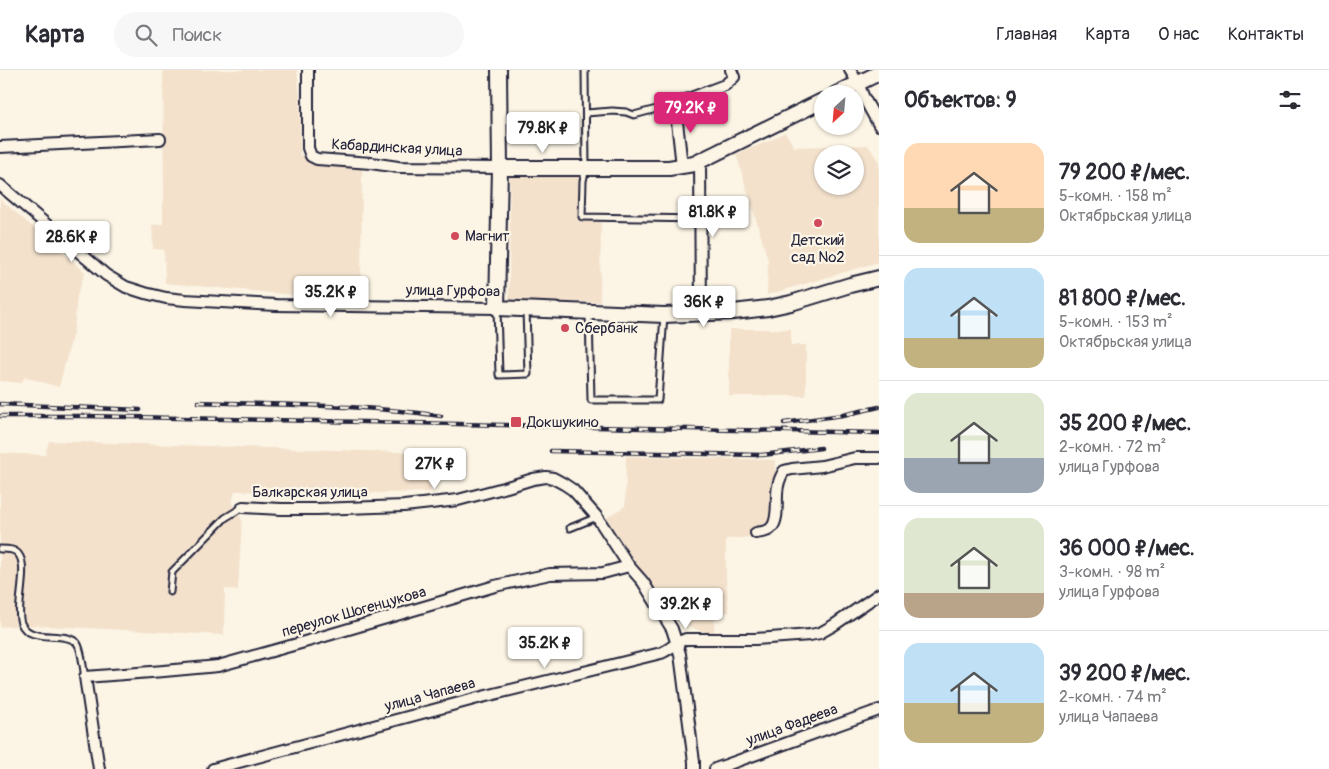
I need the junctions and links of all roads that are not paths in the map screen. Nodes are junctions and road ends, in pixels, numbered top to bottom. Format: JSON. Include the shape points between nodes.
{"nodes":[{"id":1,"x":308,"y":70,"type":"edge"},
{"id":2,"x":499,"y":70,"type":"edge"},
{"id":3,"x":585,"y":70,"type":"edge"},
{"id":4,"x":731,"y":70,"type":"edge"},
{"id":5,"x":850,"y":70,"type":"edge"},
{"id":6,"x":879,"y":73,"type":"edge"},
{"id":7,"x":858,"y":83,"type":"junction"},
{"id":8,"x":854,"y":85,"type":"edge"},
{"id":9,"x":675,"y":104,"type":"junction"},
{"id":10,"x":814,"y":105,"type":"edge"},
{"id":11,"x":586,"y":113,"type":"junction"},
{"id":12,"x":879,"y":125,"type":"edge"},
{"id":13,"x":160,"y":139,"type":"dead end"},
{"id":14,"x":0,"y":147,"type":"edge"},
{"id":15,"x":700,"y":161,"type":"junction"},
{"id":16,"x":682,"y":166,"type":"junction"},
{"id":17,"x":500,"y":168,"type":"junction"},
{"id":18,"x":586,"y":168,"type":"junction"},
{"id":19,"x":0,"y":186,"type":"edge"},
{"id":20,"x":700,"y":219,"type":"junction"},
{"id":21,"x":879,"y":278,"type":"edge"},
{"id":22,"x":497,"y":308,"type":"junction"},
{"id":23,"x":526,"y":309,"type":"junction"},
{"id":24,"x":589,"y":311,"type":"junction"},
{"id":25,"x":701,"y":314,"type":"junction"},
{"id":26,"x":664,"y":315,"type":"junction"},
{"id":27,"x":879,"y":458,"type":"edge"},
{"id":28,"x":243,"y":507,"type":"joint"},
{"id":29,"x":597,"y":517,"type":"junction"},
{"id":30,"x":570,"y":528,"type":"dead end"},
{"id":31,"x":756,"y":533,"type":"dead end"},
{"id":32,"x":0,"y":549,"type":"edge"},
{"id":33,"x":629,"y":566,"type":"junction"},
{"id":34,"x":170,"y":592,"type":"dead end"},
{"id":35,"x":879,"y":594,"type":"edge"},
{"id":36,"x":677,"y":643,"type":"junction"},
{"id":37,"x":85,"y":677,"type":"junction"},
{"id":38,"x":879,"y":710,"type":"edge"},
{"id":39,"x":99,"y":769,"type":"edge"},
{"id":40,"x":213,"y":769,"type":"edge"},
{"id":41,"x":694,"y":769,"type":"edge"},
{"id":42,"x":715,"y":769,"type":"edge"}],
"edges":[{"from":1,"to":17,"type":"street","name":"Кабардинская улица","via":[[308,148],[311,156],[398,167]]},
{"from":2,"to":17,"type":"street"},
{"from":3,"to":11,"type":"lane"},
{"from":4,"to":9,"type":"street","via":[[734,78],[725,85]]},
{"from":5,"to":7,"type":"street"},
{"from":6,"to":7,"type":"street"},
{"from":7,"to":8,"type":"street"},
{"from":7,"to":12,"type":"street"},
{"from":9,"to":11,"type":"lane","via":[[634,115],[612,111]]},
{"from":9,"to":16,"type":"street"},
{"from":10,"to":15,"type":"street","name":"Кабардинская улица"},
{"from":11,"to":18,"type":"lane"},
{"from":13,"to":14,"type":"street"},
{"from":15,"to":16,"type":"street","name":"Кабардинская улица"},
{"from":15,"to":20,"type":"street"},
{"from":16,"to":18,"type":"street","name":"Кабардинская улица"},
{"from":17,"to":18,"type":"street","name":"Кабардинская улица"},
{"from":17,"to":22,"type":"street"},
{"from":18,"to":20,"type":"lane","via":[[582,217]]},
{"from":19,"to":22,"type":"street","name":"улица Гурфова","via":[[106,275],[144,293],[185,300],[276,305]]},
{"from":20,"to":25,"type":"street"},
{"from":21,"to":25,"type":"street","name":"улица Гурфова","via":[[768,308]]},
{"from":22,"to":23,"type":"street","name":"улица Гурфова"},
{"from":22,"to":23,"type":"lane","via":[[499,375],[528,374]]},
{"from":23,"to":24,"type":"street","name":"улица Гурфова"},
{"from":24,"to":26,"type":"street","name":"улица Гурфова"},
{"from":24,"to":26,"type":"lane","via":[[591,400],[658,400]]},
{"from":25,"to":26,"type":"street","name":"улица Гурфова"},
{"from":27,"to":31,"type":"street","via":[[855,458],[784,471],[777,487],[773,525],[767,531]]},
{"from":28,"to":29,"type":"street","name":"Балкарская улица","via":[[404,506],[458,500],[546,477],[554,478],[573,490]]},
{"from":28,"to":34,"type":"lane","via":[[225,518],[172,572]]},
{"from":29,"to":30,"type":"lane"},
{"from":29,"to":33,"type":"street","name":"Балкарская улица"},
{"from":32,"to":37,"type":"lane","via":[[12,550],[21,557],[19,620],[23,628],[30,633],[66,638],[78,644]]},
{"from":33,"to":36,"type":"street","name":"Балкарская улица","via":[[652,596]]},
{"from":33,"to":37,"type":"street","name":"переулок Шогенцукова","via":[[602,573],[550,574],[495,586],[218,666]]},
{"from":35,"to":36,"type":"street","name":"улица Чапаева","via":[[834,625],[810,635],[762,639],[686,638]]},
{"from":36,"to":40,"type":"street","name":"улица Чапаева","via":[[662,653]]},
{"from":36,"to":41,"type":"street","name":"Балкарская улица"},
{"from":37,"to":39,"type":"street"},
{"from":38,"to":42,"type":"street","name":"улица Фадеева"}]}
